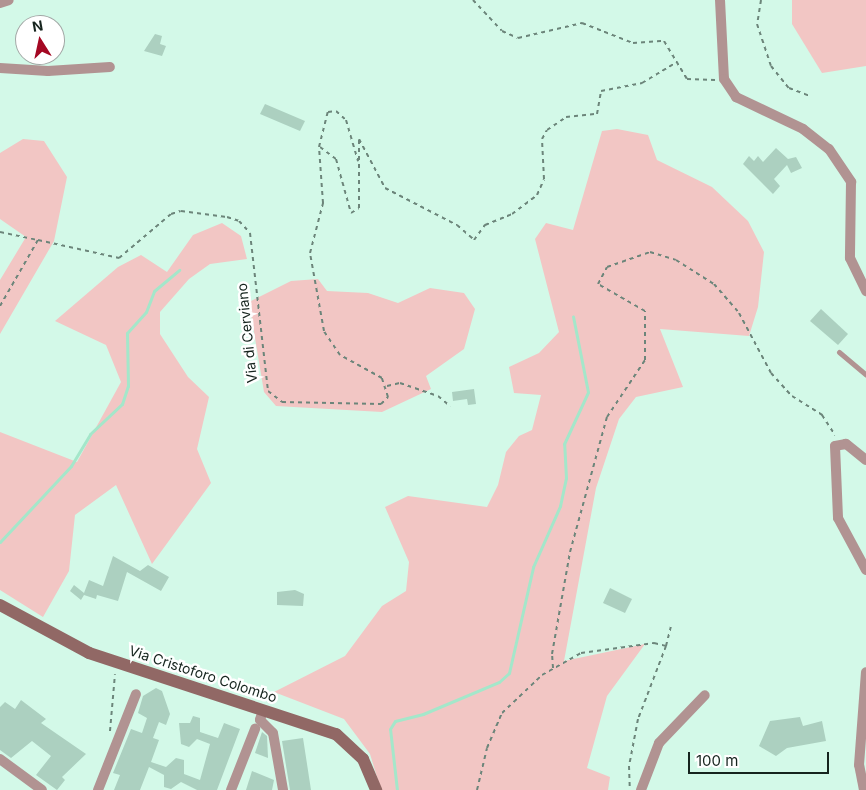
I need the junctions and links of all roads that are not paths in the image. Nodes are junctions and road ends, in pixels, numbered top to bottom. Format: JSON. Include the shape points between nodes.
{"nodes":[{"id":1,"x":9,"y":0,"type":"edge"},
{"id":2,"x":720,"y":0,"type":"edge"},
{"id":3,"x":0,"y":3,"type":"edge"},
{"id":4,"x":110,"y":67,"type":"dead end"},
{"id":5,"x":0,"y":68,"type":"edge"},
{"id":6,"x":866,"y":291,"type":"edge"},
{"id":7,"x":839,"y":352,"type":"dead end"},
{"id":8,"x":866,"y":375,"type":"edge"},
{"id":9,"x":866,"y":460,"type":"edge"},
{"id":10,"x":866,"y":570,"type":"edge"},
{"id":11,"x":0,"y":605,"type":"edge"},
{"id":12,"x":866,"y":672,"type":"edge"},
{"id":13,"x":136,"y":694,"type":"dead end"},
{"id":14,"x":705,"y":694,"type":"dead end"},
{"id":15,"x":263,"y":710,"type":"junction"},
{"id":16,"x":254,"y":729,"type":"dead end"},
{"id":17,"x":0,"y":759,"type":"edge"},
{"id":18,"x":42,"y":790,"type":"edge"},
{"id":19,"x":98,"y":790,"type":"edge"},
{"id":20,"x":231,"y":790,"type":"edge"},
{"id":21,"x":283,"y":790,"type":"edge"},
{"id":22,"x":376,"y":790,"type":"edge"},
{"id":23,"x":642,"y":790,"type":"edge"},
{"id":24,"x":864,"y":790,"type":"edge"}],
"edges":[{"from":1,"to":3,"type":"street"},
{"from":2,"to":6,"type":"street","via":[[724,80],[736,97],[803,129],[829,150],[850,182],[850,258]]},
{"from":4,"to":5,"type":"street","via":[[48,71]]},
{"from":7,"to":8,"type":"lane"},
{"from":9,"to":10,"type":"street","via":[[840,443],[834,450],[838,518]]},
{"from":11,"to":15,"type":"main road","name":"Via Cristoforo Colombo","via":[[89,653]]},
{"from":12,"to":24,"type":"street","via":[[859,765]]},
{"from":13,"to":19,"type":"street"},
{"from":14,"to":23,"type":"street","via":[[658,743]]},
{"from":15,"to":21,"type":"street","via":[[260,720],[274,733]]},
{"from":15,"to":22,"type":"main road","name":"Via Cristoforo Colombo","via":[[342,738],[363,760]]},
{"from":16,"to":20,"type":"street"},
{"from":17,"to":18,"type":"street"}]}
